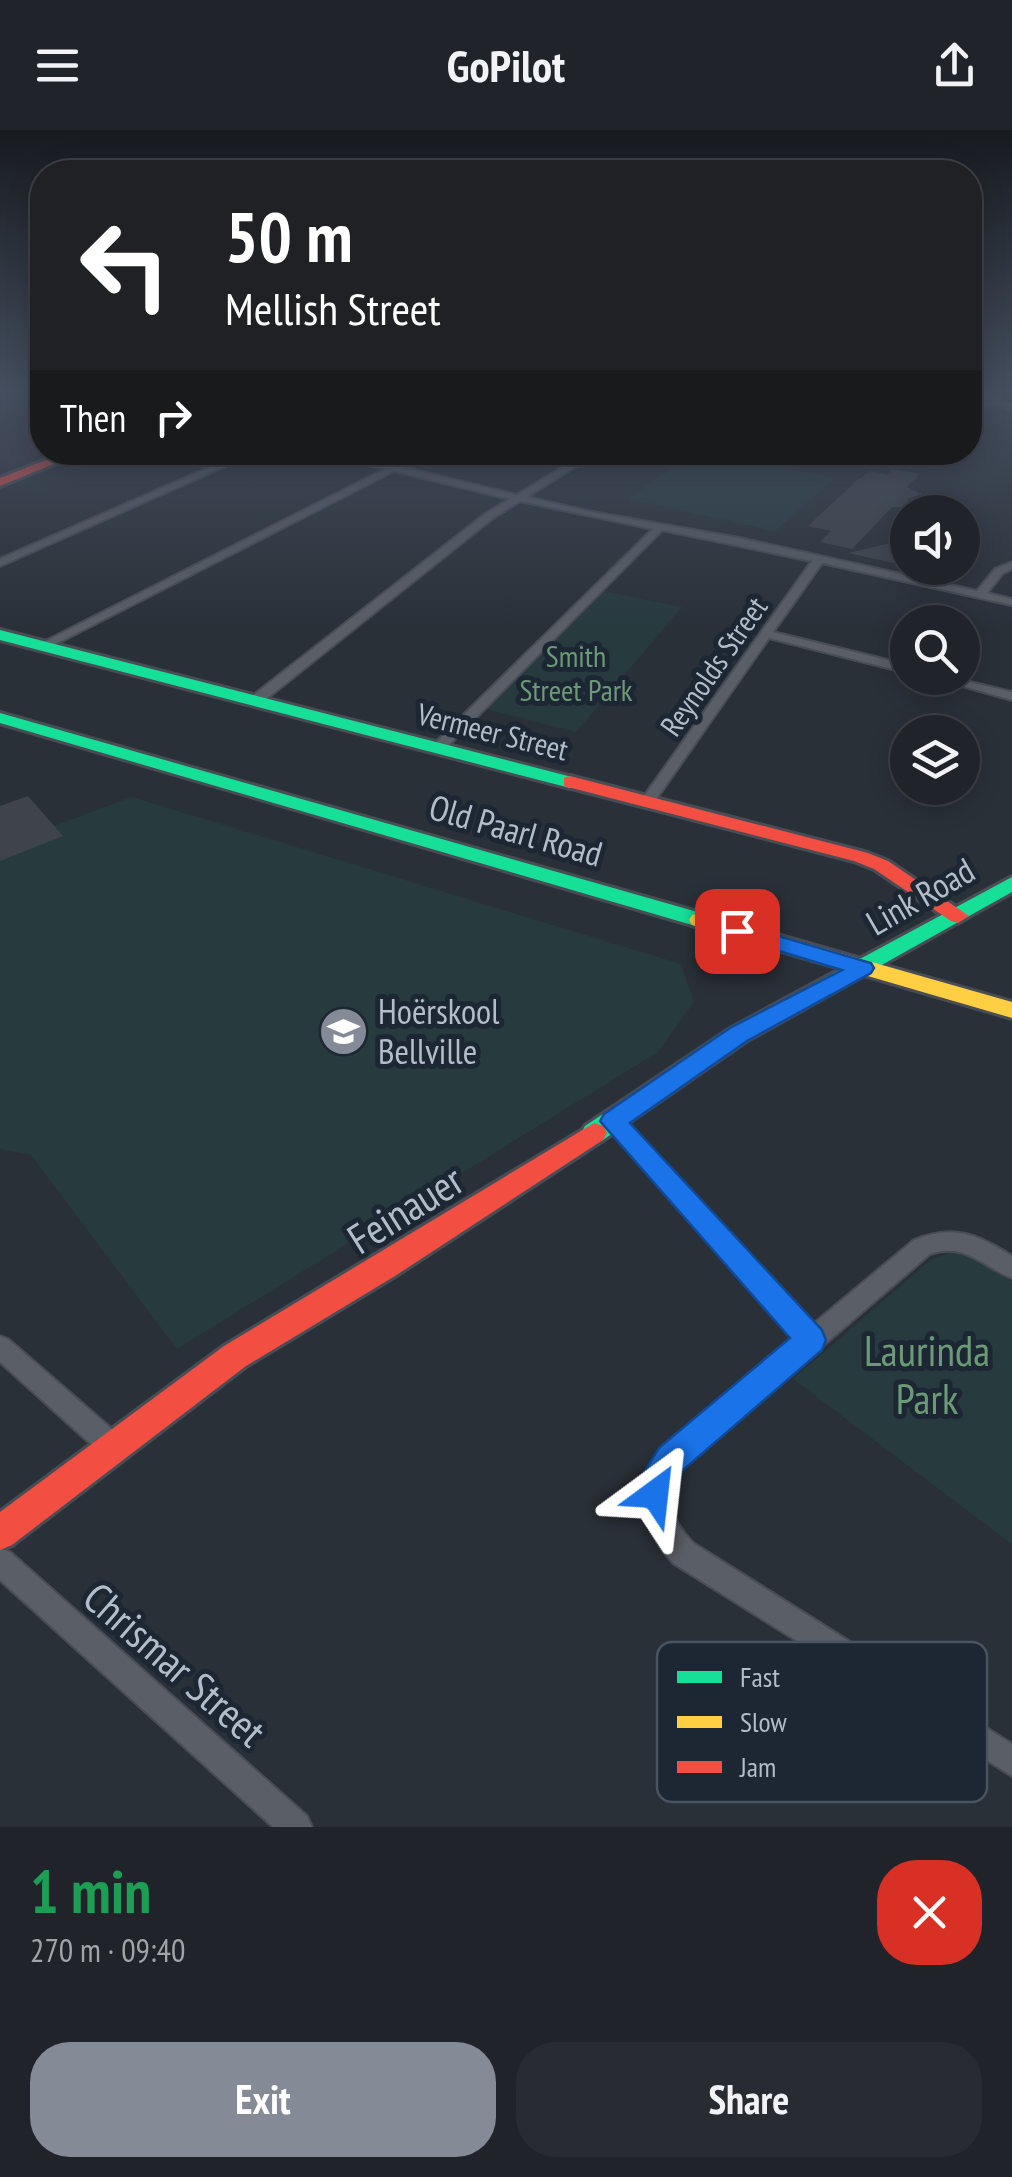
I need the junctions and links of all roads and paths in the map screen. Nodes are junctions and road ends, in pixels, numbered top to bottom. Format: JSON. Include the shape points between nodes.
{"nodes":[{"id":1,"x":31,"y":470,"type":"edge"},
{"id":2,"x":212,"y":470,"type":"edge"},
{"id":3,"x":389,"y":470,"type":"edge"},
{"id":4,"x":402,"y":470,"type":"edge"},
{"id":5,"x":564,"y":470,"type":"edge"},
{"id":6,"x":0,"y":482,"type":"edge"},
{"id":7,"x":518,"y":498,"type":"junction"},
{"id":8,"x":660,"y":527,"type":"junction"},
{"id":9,"x":820,"y":559,"type":"junction"},
{"id":10,"x":0,"y":563,"type":"edge"},
{"id":11,"x":1012,"y":566,"type":"edge"},
{"id":12,"x":980,"y":595,"type":"junction"},
{"id":13,"x":1012,"y":602,"type":"edge"},
{"id":14,"x":766,"y":634,"type":"junction"},
{"id":15,"x":0,"y":635,"type":"edge"},
{"id":16,"x":42,"y":646,"type":"junction"},
{"id":17,"x":890,"y":665,"type":"edge"},
{"id":18,"x":980,"y":688,"type":"edge"},
{"id":19,"x":1012,"y":696,"type":"edge"},
{"id":20,"x":255,"y":701,"type":"junction"},
{"id":21,"x":0,"y":718,"type":"edge"},
{"id":22,"x":438,"y":748,"type":"junction"},
{"id":23,"x":648,"y":802,"type":"junction"},
{"id":24,"x":1012,"y":884,"type":"edge"},
{"id":25,"x":958,"y":916,"type":"junction"},
{"id":26,"x":863,"y":968,"type":"junction"},
{"id":27,"x":1012,"y":1010,"type":"edge"},
{"id":28,"x":613,"y":1121,"type":"junction"},
{"id":29,"x":1012,"y":1268,"type":"edge"},
{"id":30,"x":811,"y":1340,"type":"junction"},
{"id":31,"x":0,"y":1347,"type":"edge"},
{"id":32,"x":112,"y":1446,"type":"junction"},
{"id":33,"x":0,"y":1533,"type":"edge"},
{"id":34,"x":0,"y":1562,"type":"edge"},
{"id":35,"x":824,"y":1642,"type":"edge"},
{"id":36,"x":987,"y":1745,"type":"edge"},
{"id":37,"x":1012,"y":1761,"type":"edge"},
{"id":38,"x":296,"y":1827,"type":"edge"}],
"edges":[{"from":1,"to":6,"type":"street"},
{"from":2,"to":10,"type":"street"},
{"from":3,"to":16,"type":"street"},
{"from":4,"to":7,"type":"street"},
{"from":5,"to":7,"type":"street"},
{"from":7,"to":8,"type":"street"},
{"from":7,"to":20,"type":"street"},
{"from":8,"to":9,"type":"street"},
{"from":8,"to":22,"type":"street"},
{"from":9,"to":12,"type":"street"},
{"from":9,"to":14,"type":"street","name":"Reynolds Street"},
{"from":11,"to":12,"type":"street","via":[[999,571]]},
{"from":12,"to":13,"type":"street"},
{"from":14,"to":17,"type":"street"},
{"from":14,"to":23,"type":"street","name":"Reynolds Street"},
{"from":15,"to":16,"type":"street","name":"Vermeer Street"},
{"from":16,"to":20,"type":"street","name":"Vermeer Street"},
{"from":18,"to":19,"type":"street"},
{"from":20,"to":22,"type":"street","name":"Vermeer Street"},
{"from":21,"to":26,"type":"street","name":"Old Paarl Road"},
{"from":22,"to":23,"type":"street","name":"Vermeer Street"},
{"from":23,"to":25,"type":"street","name":"Vermeer Street","via":[[868,859]]},
{"from":24,"to":25,"type":"street","name":"Link Road"},
{"from":25,"to":26,"type":"street","name":"Link Road"},
{"from":26,"to":27,"type":"street","name":"Old Paarl Road"},
{"from":26,"to":28,"type":"street","name":"Feinauer","via":[[738,1034]]},
{"from":28,"to":30,"type":"street"},
{"from":28,"to":32,"type":"street","name":"Feinauer","via":[[235,1356]]},
{"from":29,"to":30,"type":"street","via":[[962,1242],[930,1243]]},
{"from":30,"to":35,"type":"street","via":[[671,1459],[655,1494],[661,1525],[683,1553]]},
{"from":31,"to":32,"type":"street"},
{"from":32,"to":33,"type":"street","name":"Feinauer"},
{"from":34,"to":38,"type":"street","name":"Chrismar Street"},
{"from":36,"to":37,"type":"street"}]}
